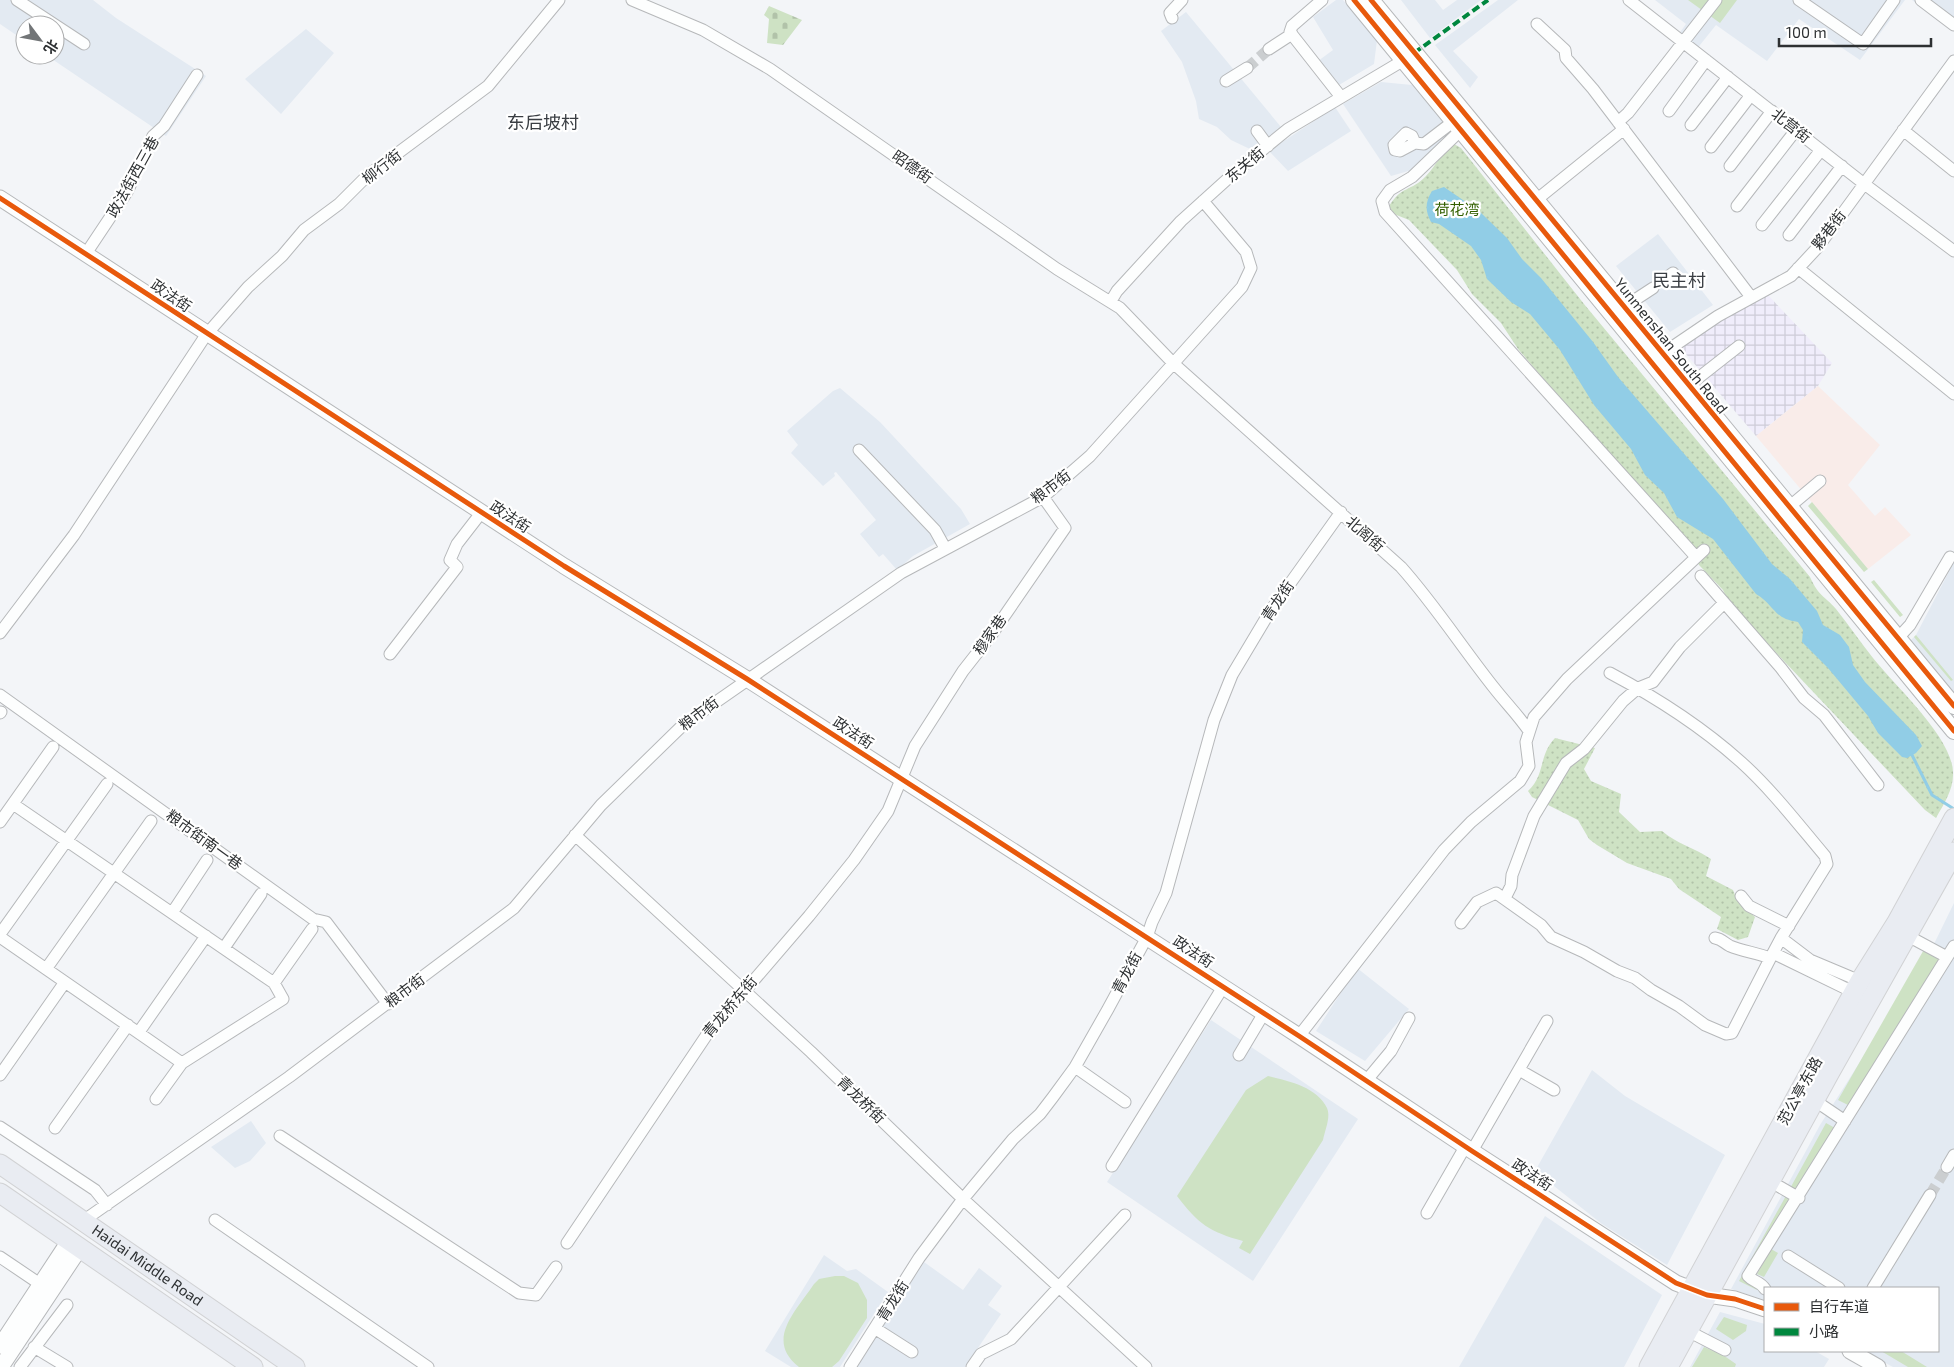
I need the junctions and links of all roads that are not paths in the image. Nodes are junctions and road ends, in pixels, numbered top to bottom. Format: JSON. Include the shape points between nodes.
{"nodes":[{"id":1,"x":17,"y":0,"type":"edge"},
{"id":2,"x":559,"y":0,"type":"edge"},
{"id":3,"x":632,"y":0,"type":"edge"},
{"id":4,"x":1182,"y":0,"type":"edge"},
{"id":5,"x":1322,"y":0,"type":"edge"},
{"id":6,"x":1354,"y":0,"type":"edge"},
{"id":7,"x":1371,"y":0,"type":"edge"},
{"id":8,"x":1629,"y":0,"type":"edge"},
{"id":9,"x":1716,"y":0,"type":"edge"},
{"id":10,"x":1798,"y":0,"type":"edge"},
{"id":11,"x":1894,"y":0,"type":"edge"},
{"id":12,"x":1921,"y":0,"type":"edge"},
{"id":13,"x":1172,"y":18,"type":"dead end"},
{"id":14,"x":1537,"y":24,"type":"dead end"},
{"id":15,"x":1954,"y":25,"type":"edge"},
{"id":16,"x":1292,"y":34,"type":"junction"},
{"id":17,"x":1684,"y":42,"type":"junction"},
{"id":18,"x":84,"y":44,"type":"dead end"},
{"id":19,"x":1269,"y":49,"type":"tunnel mouth"},
{"id":20,"x":1404,"y":60,"type":"junction"},
{"id":21,"x":1706,"y":60,"type":"junction"},
{"id":22,"x":1954,"y":61,"type":"edge"},
{"id":23,"x":1247,"y":68,"type":"tunnel mouth"},
{"id":24,"x":197,"y":75,"type":"dead end"},
{"id":25,"x":1728,"y":77,"type":"junction"},
{"id":26,"x":1226,"y":81,"type":"dead end"},
{"id":27,"x":1751,"y":95,"type":"junction"},
{"id":28,"x":1341,"y":97,"type":"junction"},
{"id":29,"x":1669,"y":111,"type":"dead end"},
{"id":30,"x":1772,"y":111,"type":"junction"},
{"id":31,"x":1458,"y":125,"type":"junction"},
{"id":32,"x":1691,"y":125,"type":"dead end"},
{"id":33,"x":1621,"y":126,"type":"junction"},
{"id":34,"x":1796,"y":130,"type":"junction"},
{"id":35,"x":1903,"y":130,"type":"junction"},
{"id":36,"x":1257,"y":131,"type":"dead end"},
{"id":37,"x":1415,"y":143,"type":"dead end"},
{"id":38,"x":1268,"y":146,"type":"junction"},
{"id":39,"x":1711,"y":147,"type":"dead end"},
{"id":40,"x":1821,"y":150,"type":"junction"},
{"id":41,"x":1730,"y":166,"type":"dead end"},
{"id":42,"x":1842,"y":166,"type":"junction"},
{"id":43,"x":1954,"y":172,"type":"edge"},
{"id":44,"x":1863,"y":183,"type":"junction"},
{"id":45,"x":0,"y":198,"type":"edge"},
{"id":46,"x":1203,"y":201,"type":"junction"},
{"id":47,"x":1536,"y":201,"type":"junction"},
{"id":48,"x":1737,"y":206,"type":"dead end"},
{"id":49,"x":1762,"y":226,"type":"dead end"},
{"id":50,"x":1789,"y":235,"type":"dead end"},
{"id":51,"x":1954,"y":251,"type":"edge"},
{"id":52,"x":85,"y":255,"type":"junction"},
{"id":53,"x":1798,"y":268,"type":"junction"},
{"id":54,"x":1653,"y":288,"type":"dead end"},
{"id":55,"x":1751,"y":297,"type":"junction"},
{"id":56,"x":1111,"y":301,"type":"junction"},
{"id":57,"x":1624,"y":307,"type":"junction"},
{"id":58,"x":206,"y":335,"type":"junction"},
{"id":59,"x":1739,"y":346,"type":"dead end"},
{"id":60,"x":1662,"y":354,"type":"junction"},
{"id":61,"x":1174,"y":363,"type":"junction"},
{"id":62,"x":1688,"y":386,"type":"junction"},
{"id":63,"x":1954,"y":394,"type":"edge"},
{"id":64,"x":858,"y":450,"type":"dead end"},
{"id":65,"x":1820,"y":481,"type":"dead end"},
{"id":66,"x":1043,"y":497,"type":"junction"},
{"id":67,"x":1784,"y":511,"type":"junction"},
{"id":68,"x":481,"y":512,"type":"junction"},
{"id":69,"x":1341,"y":512,"type":"junction"},
{"id":70,"x":946,"y":548,"type":"junction"},
{"id":71,"x":1950,"y":557,"type":"dead end"},
{"id":72,"x":1701,"y":576,"type":"dead end"},
{"id":73,"x":1724,"y":602,"type":"dead end"},
{"id":74,"x":0,"y":633,"type":"edge"},
{"id":75,"x":1898,"y":638,"type":"junction"},
{"id":76,"x":390,"y":654,"type":"dead end"},
{"id":77,"x":1610,"y":673,"type":"dead end"},
{"id":78,"x":746,"y":679,"type":"junction"},
{"id":79,"x":1638,"y":688,"type":"junction"},
{"id":80,"x":0,"y":695,"type":"edge"},
{"id":81,"x":1954,"y":706,"type":"edge"},
{"id":82,"x":1529,"y":731,"type":"junction"},
{"id":83,"x":1954,"y":731,"type":"edge"},
{"id":84,"x":53,"y":747,"type":"dead end"},
{"id":85,"x":901,"y":779,"type":"junction"},
{"id":86,"x":107,"y":784,"type":"dead end"},
{"id":87,"x":1878,"y":785,"type":"dead end"},
{"id":88,"x":13,"y":804,"type":"junction"},
{"id":89,"x":1954,"y":818,"type":"edge"},
{"id":90,"x":151,"y":821,"type":"dead end"},
{"id":91,"x":0,"y":822,"type":"edge"},
{"id":92,"x":575,"y":835,"type":"junction"},
{"id":93,"x":66,"y":841,"type":"junction"},
{"id":94,"x":1954,"y":852,"type":"edge"},
{"id":95,"x":207,"y":860,"type":"dead end"},
{"id":96,"x":114,"y":874,"type":"junction"},
{"id":97,"x":261,"y":894,"type":"dead end"},
{"id":98,"x":1741,"y":896,"type":"dead end"},
{"id":99,"x":1505,"y":898,"type":"junction"},
{"id":100,"x":172,"y":913,"type":"junction"},
{"id":101,"x":1461,"y":923,"type":"dead end"},
{"id":102,"x":1789,"y":926,"type":"junction"},
{"id":103,"x":312,"y":929,"type":"dead end"},
{"id":104,"x":1905,"y":929,"type":"junction"},
{"id":105,"x":0,"y":935,"type":"edge"},
{"id":106,"x":206,"y":936,"type":"junction"},
{"id":107,"x":1147,"y":937,"type":"junction"},
{"id":108,"x":1715,"y":938,"type":"dead end"},
{"id":109,"x":1781,"y":938,"type":"junction"},
{"id":110,"x":1954,"y":946,"type":"edge"},
{"id":111,"x":224,"y":948,"type":"junction"},
{"id":112,"x":1772,"y":956,"type":"junction"},
{"id":113,"x":1947,"y":957,"type":"junction"},
{"id":114,"x":46,"y":969,"type":"junction"},
{"id":115,"x":66,"y":982,"type":"junction"},
{"id":116,"x":274,"y":983,"type":"junction"},
{"id":117,"x":1223,"y":986,"type":"junction"},
{"id":118,"x":1856,"y":987,"type":"junction"},
{"id":119,"x":744,"y":989,"type":"junction"},
{"id":120,"x":388,"y":1004,"type":"junction"},
{"id":121,"x":1264,"y":1013,"type":"junction"},
{"id":122,"x":1409,"y":1018,"type":"dead end"},
{"id":123,"x":1547,"y":1021,"type":"dead end"},
{"id":124,"x":128,"y":1025,"type":"junction"},
{"id":125,"x":141,"y":1029,"type":"dead end"},
{"id":126,"x":1300,"y":1036,"type":"junction"},
{"id":127,"x":1239,"y":1055,"type":"dead end"},
{"id":128,"x":182,"y":1063,"type":"junction"},
{"id":129,"x":1074,"y":1067,"type":"junction"},
{"id":130,"x":1519,"y":1070,"type":"junction"},
{"id":131,"x":0,"y":1075,"type":"edge"},
{"id":132,"x":1366,"y":1080,"type":"junction"},
{"id":133,"x":1554,"y":1090,"type":"dead end"},
{"id":134,"x":156,"y":1099,"type":"dead end"},
{"id":135,"x":1814,"y":1100,"type":"junction"},
{"id":136,"x":1125,"y":1102,"type":"dead end"},
{"id":137,"x":1845,"y":1120,"type":"junction"},
{"id":138,"x":0,"y":1127,"type":"edge"},
{"id":139,"x":55,"y":1128,"type":"dead end"},
{"id":140,"x":280,"y":1136,"type":"dead end"},
{"id":141,"x":1468,"y":1149,"type":"junction"},
{"id":142,"x":1954,"y":1156,"type":"edge"},
{"id":143,"x":0,"y":1164,"type":"edge"},
{"id":144,"x":1112,"y":1166,"type":"dead end"},
{"id":145,"x":1947,"y":1167,"type":"tunnel mouth"},
{"id":146,"x":1780,"y":1186,"type":"dead end"},
{"id":147,"x":0,"y":1193,"type":"edge"},
{"id":148,"x":1930,"y":1195,"type":"tunnel mouth"},
{"id":149,"x":1799,"y":1198,"type":"junction"},
{"id":150,"x":963,"y":1199,"type":"junction"},
{"id":151,"x":106,"y":1205,"type":"junction"},
{"id":152,"x":1427,"y":1213,"type":"dead end"},
{"id":153,"x":1125,"y":1215,"type":"dead end"},
{"id":154,"x":215,"y":1220,"type":"dead end"},
{"id":155,"x":83,"y":1221,"type":"junction"},
{"id":156,"x":567,"y":1243,"type":"dead end"},
{"id":157,"x":75,"y":1245,"type":"junction"},
{"id":158,"x":1788,"y":1256,"type":"dead end"},
{"id":159,"x":0,"y":1257,"type":"edge"},
{"id":160,"x":556,"y":1266,"type":"dead end"},
{"id":161,"x":40,"y":1284,"type":"junction"},
{"id":162,"x":1059,"y":1286,"type":"junction"},
{"id":163,"x":1764,"y":1287,"type":"edge"},
{"id":164,"x":1837,"y":1287,"type":"edge"},
{"id":165,"x":1874,"y":1287,"type":"edge"},
{"id":166,"x":1699,"y":1293,"type":"junction"},
{"id":167,"x":67,"y":1305,"type":"dead end"},
{"id":168,"x":1764,"y":1309,"type":"edge"},
{"id":169,"x":876,"y":1329,"type":"junction"},
{"id":170,"x":1688,"y":1331,"type":"junction"},
{"id":171,"x":0,"y":1346,"type":"edge"},
{"id":172,"x":34,"y":1346,"type":"junction"},
{"id":173,"x":1725,"y":1350,"type":"dead end"},
{"id":174,"x":912,"y":1352,"type":"dead end"},
{"id":175,"x":1852,"y":1352,"type":"edge"},
{"id":176,"x":289,"y":1365,"type":"edge"},
{"id":177,"x":1,"y":1367,"type":"edge"},
{"id":178,"x":20,"y":1367,"type":"edge"},
{"id":179,"x":67,"y":1367,"type":"edge"},
{"id":180,"x":253,"y":1367,"type":"edge"},
{"id":181,"x":428,"y":1367,"type":"edge"},
{"id":182,"x":850,"y":1367,"type":"edge"},
{"id":183,"x":972,"y":1367,"type":"edge"},
{"id":184,"x":1146,"y":1367,"type":"edge"},
{"id":185,"x":1649,"y":1367,"type":"edge"},
{"id":186,"x":1668,"y":1367,"type":"edge"},
{"id":187,"x":1878,"y":1367,"type":"edge"}],
"edges":[{"from":1,"to":18,"type":"street"},
{"from":2,"to":58,"type":"street","name":"柳行街","via":[[488,86],[367,176],[339,204],[304,230],[282,256],[248,286]]},
{"from":3,"to":56,"type":"street","name":"昭德街","via":[[702,30],[770,69],[1057,270]]},
{"from":4,"to":13,"type":"street","via":[[1170,13]]},
{"from":5,"to":16,"type":"street","via":[[1292,26]]},
{"from":6,"to":20,"type":"main road","name":"Yunmenshan South Road"},
{"from":7,"to":47,"type":"main road","name":"Yunmenshan South Road"},
{"from":8,"to":17,"type":"street","name":"北营街"},
{"from":9,"to":17,"type":"street"},
{"from":10,"to":11,"type":"street","via":[[1863,44]]},
{"from":12,"to":15,"type":"street"},
{"from":14,"to":33,"type":"street","via":[[1565,50],[1566,58]]},
{"from":16,"to":19,"type":"street"},
{"from":16,"to":28,"type":"street"},
{"from":17,"to":21,"type":"street","name":"北营街"},
{"from":17,"to":33,"type":"street"},
{"from":20,"to":28,"type":"street","name":"东关街"},
{"from":20,"to":31,"type":"main road","name":"Yunmenshan South Road"},
{"from":21,"to":25,"type":"street","name":"北营街"},
{"from":21,"to":29,"type":"street"},
{"from":22,"to":35,"type":"street","name":"夥巷街"},
{"from":23,"to":26,"type":"street"},
{"from":24,"to":52,"type":"street","name":"政法街西三巷","via":[[164,126],[153,136],[127,192]]},
{"from":25,"to":27,"type":"street","name":"北营街"},
{"from":25,"to":32,"type":"street"},
{"from":27,"to":30,"type":"street","name":"北营街"},
{"from":27,"to":39,"type":"street"},
{"from":28,"to":38,"type":"street","name":"东关街","via":[[1288,129]]},
{"from":30,"to":34,"type":"street","name":"北营街"},
{"from":30,"to":41,"type":"street"},
{"from":31,"to":37,"type":"street","via":[[1424,144]]},
{"from":31,"to":67,"type":"main road","name":"Yunmenshan South Road"},
{"from":31,"to":82,"type":"street","via":[[1412,177],[1390,190],[1382,201],[1385,212],[1700,554],[1567,679],[1534,717]]},
{"from":33,"to":47,"type":"street"},
{"from":33,"to":55,"type":"street"},
{"from":34,"to":40,"type":"street","name":"北营街"},
{"from":34,"to":48,"type":"street"},
{"from":35,"to":43,"type":"street"},
{"from":35,"to":44,"type":"street","name":"夥巷街"},
{"from":36,"to":38,"type":"street"},
{"from":38,"to":46,"type":"street","name":"东关街"},
{"from":40,"to":42,"type":"street","name":"北营街"},
{"from":40,"to":49,"type":"street"},
{"from":42,"to":44,"type":"street","name":"北营街"},
{"from":42,"to":50,"type":"street"},
{"from":44,"to":51,"type":"street","name":"北营街"},
{"from":44,"to":53,"type":"street","name":"夥巷街","via":[[1818,247]]},
{"from":45,"to":52,"type":"street","name":"政法街"},
{"from":46,"to":56,"type":"street","name":"东关街","via":[[1117,290]]},
{"from":46,"to":61,"type":"street","name":"粮市街","via":[[1246,252],[1251,268],[1242,287]]},
{"from":47,"to":57,"type":"main road","name":"Yunmenshan South Road"},
{"from":52,"to":58,"type":"street","name":"政法街"},
{"from":53,"to":55,"type":"street","name":"夥巷街","via":[[1791,276]]},
{"from":53,"to":63,"type":"street"},
{"from":54,"to":57,"type":"street"},
{"from":55,"to":60,"type":"street","name":"夥巷街"},
{"from":56,"to":61,"type":"street","name":"昭德街"},
{"from":57,"to":60,"type":"main road","name":"Yunmenshan South Road"},
{"from":58,"to":68,"type":"street","name":"政法街"},
{"from":58,"to":74,"type":"street","name":"柳行街","via":[[74,535]]},
{"from":59,"to":62,"type":"street"},
{"from":60,"to":62,"type":"main road","name":"Yunmenshan South Road"},
{"from":61,"to":66,"type":"street","name":"粮市街","via":[[1090,456]]},
{"from":61,"to":69,"type":"street","name":"北阁街"},
{"from":62,"to":67,"type":"main road","name":"Yunmenshan South Road"},
{"from":64,"to":70,"type":"street","via":[[935,530]]},
{"from":65,"to":67,"type":"street"},
{"from":66,"to":70,"type":"street","name":"粮市街"},
{"from":66,"to":85,"type":"street","name":"穆家巷","via":[[1065,528],[963,671],[915,746]]},
{"from":67,"to":75,"type":"main road","name":"Yunmenshan South Road"},
{"from":67,"to":83,"type":"main road","name":"Yunmenshan South Road"},
{"from":68,"to":76,"type":"street","via":[[457,544],[450,560],[457,567]]},
{"from":68,"to":78,"type":"street","name":"政法街"},
{"from":69,"to":82,"type":"street","name":"北阁街","via":[[1425,593]]},
{"from":69,"to":107,"type":"street","name":"青龙街","via":[[1268,613],[1232,675],[1214,720],[1166,894]]},
{"from":70,"to":78,"type":"street","name":"粮市街","via":[[902,573]]},
{"from":71,"to":75,"type":"street","via":[[1910,626]]},
{"from":72,"to":87,"type":"street","via":[[1804,698],[1824,715]]},
{"from":73,"to":79,"type":"street","via":[[1680,647],[1653,682]]},
{"from":75,"to":81,"type":"main road","name":"Yunmenshan South Road"},
{"from":77,"to":79,"type":"street"},
{"from":78,"to":85,"type":"street","name":"政法街"},
{"from":78,"to":92,"type":"street","name":"粮市街","via":[[683,725]]},
{"from":79,"to":99,"type":"street","via":[[1623,701],[1584,749],[1566,763],[1534,816]]},
{"from":79,"to":102,"type":"street","via":[[1682,716],[1741,762],[1825,856],[1827,864]]},
{"from":80,"to":120,"type":"street","name":"粮市街南一巷","via":[[313,919],[326,922]]},
{"from":82,"to":126,"type":"street","via":[[1526,742],[1529,766],[1520,781],[1471,822],[1444,850]]},
{"from":84,"to":88,"type":"street"},
{"from":85,"to":107,"type":"street","name":"政法街"},
{"from":85,"to":119,"type":"street","name":"青龙桥东街","via":[[888,811],[854,860]]},
{"from":86,"to":93,"type":"street"},
{"from":88,"to":91,"type":"street"},
{"from":88,"to":93,"type":"street"},
{"from":89,"to":104,"type":"main road","name":"范公亭东路"},
{"from":90,"to":96,"type":"street"},
{"from":92,"to":119,"type":"street","name":"青龙桥街"},
{"from":92,"to":120,"type":"street","name":"粮市街","via":[[514,908]]},
{"from":93,"to":96,"type":"street"},
{"from":93,"to":105,"type":"street"},
{"from":94,"to":104,"type":"main road","name":"范公亭东路"},
{"from":95,"to":100,"type":"street"},
{"from":96,"to":100,"type":"street"},
{"from":96,"to":114,"type":"street"},
{"from":97,"to":111,"type":"street"},
{"from":98,"to":102,"type":"street","via":[[1749,906]]},
{"from":99,"to":101,"type":"street","via":[[1496,892],[1486,896]]},
{"from":99,"to":112,"type":"street","via":[[1541,925],[1551,937],[1635,978],[1705,1025],[1726,1034],[1732,1033]]},
{"from":100,"to":106,"type":"street"},
{"from":102,"to":109,"type":"street"},
{"from":103,"to":116,"type":"street"},
{"from":104,"to":113,"type":"street"},
{"from":104,"to":118,"type":"main road","name":"范公亭东路"},
{"from":104,"to":135,"type":"main road","name":"范公亭东路"},
{"from":105,"to":114,"type":"street"},
{"from":106,"to":111,"type":"street"},
{"from":106,"to":125,"type":"street"},
{"from":107,"to":117,"type":"street","name":"政法街"},
{"from":107,"to":129,"type":"street","name":"青龙街"},
{"from":108,"to":112,"type":"street","via":[[1730,946]]},
{"from":109,"to":112,"type":"street"},
{"from":109,"to":118,"type":"street","via":[[1810,960]]},
{"from":110,"to":113,"type":"street"},
{"from":111,"to":116,"type":"street"},
{"from":112,"to":118,"type":"street"},
{"from":113,"to":137,"type":"street"},
{"from":114,"to":115,"type":"street"},
{"from":115,"to":124,"type":"street"},
{"from":115,"to":131,"type":"street"},
{"from":116,"to":128,"type":"street","via":[[283,999]]},
{"from":117,"to":121,"type":"street","name":"政法街"},
{"from":117,"to":144,"type":"street"},
{"from":118,"to":166,"type":"main road","name":"范公亭东路"},
{"from":119,"to":150,"type":"street","name":"青龙桥街"},
{"from":119,"to":156,"type":"street","name":"青龙桥东街","via":[[681,1070]]},
{"from":120,"to":151,"type":"street","name":"粮市街"},
{"from":121,"to":126,"type":"street","name":"政法街"},
{"from":121,"to":127,"type":"street"},
{"from":122,"to":132,"type":"street","via":[[1391,1051]]},
{"from":123,"to":130,"type":"street"},
{"from":124,"to":128,"type":"street"},
{"from":124,"to":139,"type":"street"},
{"from":126,"to":132,"type":"street","name":"政法街"},
{"from":128,"to":134,"type":"street"},
{"from":129,"to":136,"type":"street"},
{"from":129,"to":150,"type":"street","name":"青龙街","via":[[1040,1114],[1013,1139]]},
{"from":130,"to":133,"type":"street"},
{"from":130,"to":141,"type":"street"},
{"from":132,"to":141,"type":"street","name":"政法街"},
{"from":135,"to":137,"type":"street"},
{"from":135,"to":166,"type":"main road","name":"范公亭东路"},
{"from":137,"to":149,"type":"street"},
{"from":138,"to":151,"type":"street","via":[[96,1190]]},
{"from":140,"to":160,"type":"street","via":[[519,1293],[536,1295]]},
{"from":141,"to":152,"type":"street"},
{"from":141,"to":166,"type":"street","name":"政法街","via":[[1680,1285]]},
{"from":142,"to":145,"type":"street"},
{"from":143,"to":155,"type":"main road","name":"Haidai Middle Road"},
{"from":146,"to":149,"type":"street"},
{"from":147,"to":157,"type":"main road","name":"Haidai Middle Road"},
{"from":148,"to":165,"type":"street"},
{"from":149,"to":163,"type":"street","via":[[1748,1276]]},
{"from":150,"to":162,"type":"street","name":"青龙桥街"},
{"from":150,"to":169,"type":"street","name":"青龙街","via":[[919,1258]]},
{"from":151,"to":155,"type":"street","name":"粮市街"},
{"from":153,"to":162,"type":"street"},
{"from":154,"to":181,"type":"street"},
{"from":155,"to":176,"type":"main road","name":"Haidai Middle Road"},
{"from":157,"to":161,"type":"street"},
{"from":157,"to":177,"type":"street"},
{"from":157,"to":180,"type":"main road","name":"Haidai Middle Road"},
{"from":158,"to":164,"type":"street"},
{"from":159,"to":161,"type":"street"},
{"from":161,"to":171,"type":"street"},
{"from":162,"to":183,"type":"street","via":[[1011,1339],[981,1354]]},
{"from":162,"to":184,"type":"street","name":"青龙桥街"},
{"from":166,"to":168,"type":"street","via":[[1735,1298]]},
{"from":166,"to":170,"type":"main road","name":"范公亭东路"},
{"from":166,"to":185,"type":"main road","name":"范公亭东路"},
{"from":167,"to":172,"type":"street"},
{"from":169,"to":174,"type":"street"},
{"from":169,"to":182,"type":"street","name":"青龙街"},
{"from":170,"to":173,"type":"street"},
{"from":170,"to":186,"type":"main road","name":"范公亭东路"},
{"from":172,"to":178,"type":"street"},
{"from":172,"to":179,"type":"street"},
{"from":175,"to":187,"type":"street"}]}
